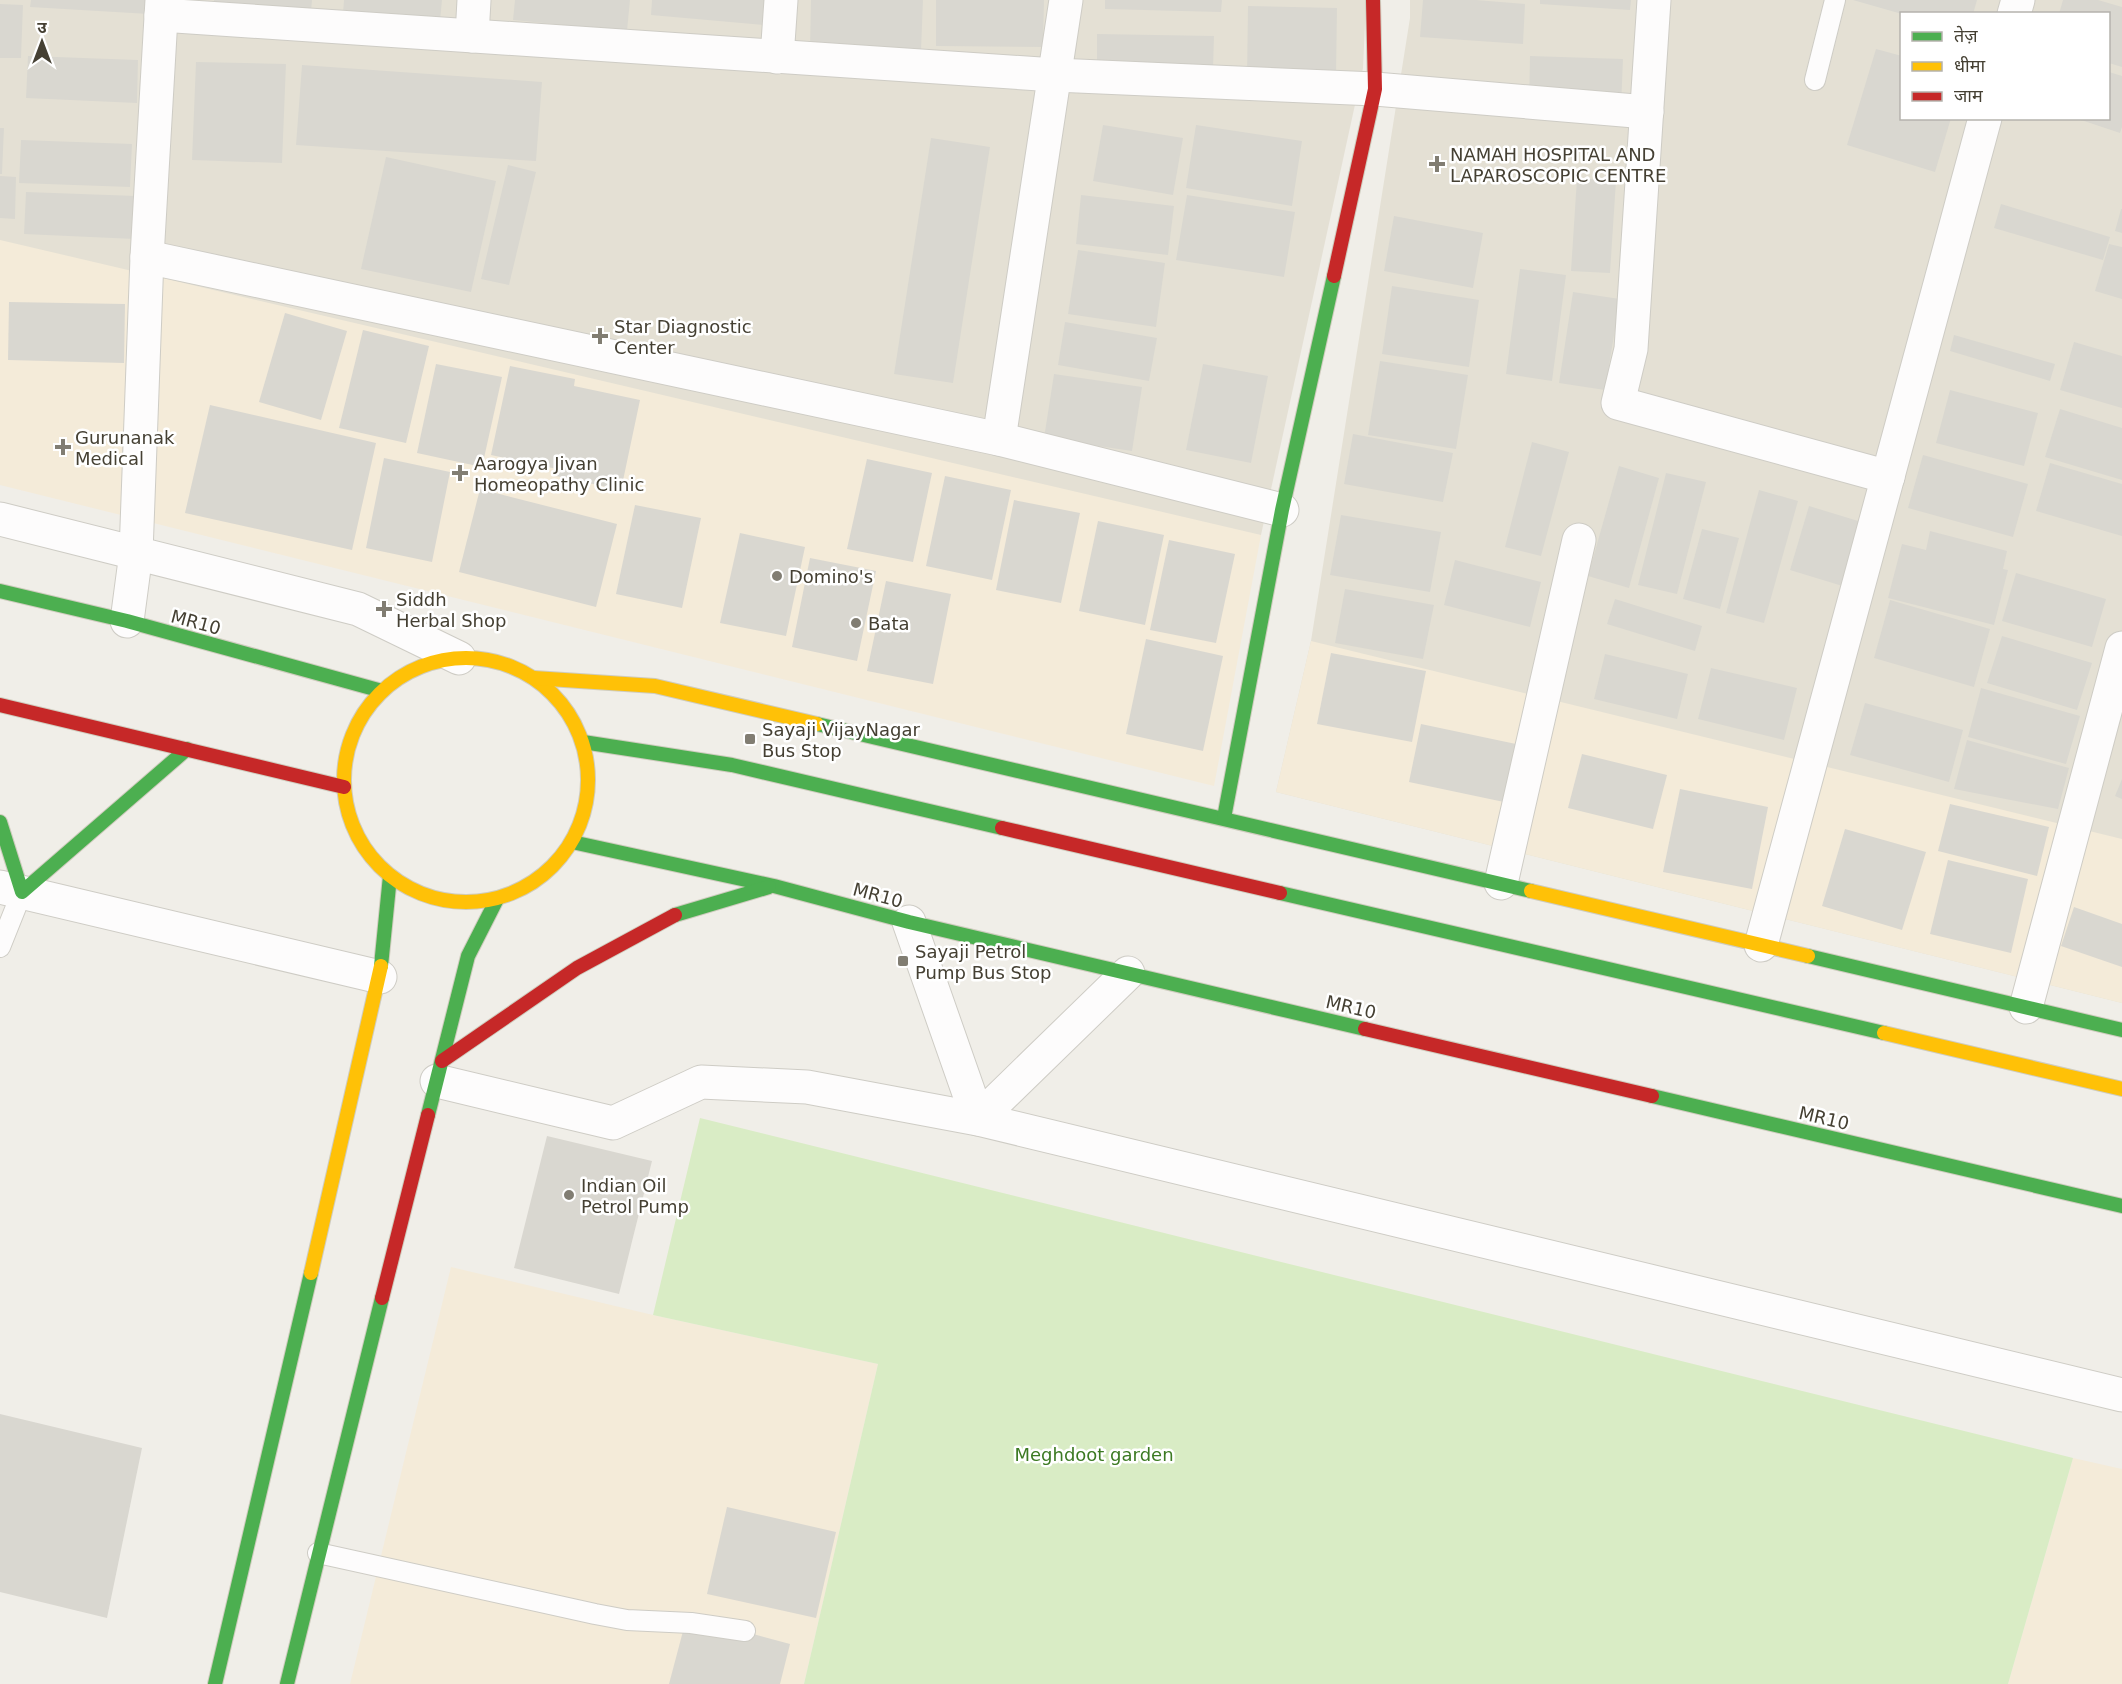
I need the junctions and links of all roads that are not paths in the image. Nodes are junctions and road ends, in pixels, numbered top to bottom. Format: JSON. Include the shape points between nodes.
{"nodes":[{"id":1,"x":474,"y":0,"type":"edge"},
{"id":2,"x":781,"y":0,"type":"edge"},
{"id":3,"x":1066,"y":0,"type":"edge"},
{"id":4,"x":1373,"y":0,"type":"edge"},
{"id":5,"x":1654,"y":0,"type":"edge"},
{"id":6,"x":1834,"y":0,"type":"edge"},
{"id":7,"x":161,"y":8,"type":"edge"},
{"id":8,"x":472,"y":36,"type":"junction"},
{"id":9,"x":777,"y":57,"type":"junction"},
{"id":10,"x":1054,"y":75,"type":"junction"},
{"id":11,"x":1815,"y":80,"type":"dead end"},
{"id":12,"x":1375,"y":89,"type":"junction"},
{"id":13,"x":1647,"y":112,"type":"junction"},
{"id":14,"x":1985,"y":120,"type":"edge"},
{"id":15,"x":147,"y":257,"type":"junction"},
{"id":16,"x":999,"y":439,"type":"junction"},
{"id":17,"x":1888,"y":477,"type":"junction"},
{"id":18,"x":1282,"y":510,"type":"junction"},
{"id":19,"x":0,"y":519,"type":"edge"},
{"id":20,"x":1579,"y":540,"type":"dead end"},
{"id":21,"x":136,"y":553,"type":"junction"},
{"id":22,"x":0,"y":591,"type":"edge"},
{"id":23,"x":127,"y":621,"type":"junction"},
{"id":24,"x":2122,"y":648,"type":"edge"},
{"id":25,"x":459,"y":658,"type":"junction"},
{"id":26,"x":534,"y":678,"type":"junction"},
{"id":27,"x":382,"y":691,"type":"junction"},
{"id":28,"x":0,"y":705,"type":"edge"},
{"id":29,"x":583,"y":742,"type":"junction"},
{"id":30,"x":187,"y":749,"type":"junction"},
{"id":31,"x":344,"y":787,"type":"junction"},
{"id":32,"x":1224,"y":818,"type":"junction"},
{"id":33,"x":0,"y":822,"type":"edge"},
{"id":34,"x":572,"y":843,"type":"junction"},
{"id":35,"x":390,"y":876,"type":"junction"},
{"id":36,"x":1501,"y":883,"type":"junction"},
{"id":37,"x":774,"y":886,"type":"junction"},
{"id":38,"x":11,"y":890,"type":"edge"},
{"id":39,"x":497,"y":898,"type":"junction"},
{"id":40,"x":909,"y":922,"type":"junction"},
{"id":41,"x":1761,"y":945,"type":"junction"},
{"id":42,"x":0,"y":947,"type":"edge"},
{"id":43,"x":1128,"y":973,"type":"junction"},
{"id":44,"x":380,"y":977,"type":"junction"},
{"id":45,"x":2026,"y":1007,"type":"junction"},
{"id":46,"x":2122,"y":1030,"type":"edge"},
{"id":47,"x":439,"y":1071,"type":"junction"},
{"id":48,"x":2122,"y":1089,"type":"edge"},
{"id":49,"x":978,"y":1119,"type":"junction"},
{"id":50,"x":2122,"y":1206,"type":"edge"},
{"id":51,"x":2122,"y":1395,"type":"edge"},
{"id":52,"x":318,"y":1553,"type":"junction"},
{"id":53,"x":745,"y":1631,"type":"dead end"},
{"id":54,"x":215,"y":1684,"type":"edge"},
{"id":55,"x":287,"y":1684,"type":"edge"}],
"edges":[{"from":1,"to":8,"type":"street"},
{"from":2,"to":9,"type":"street"},
{"from":3,"to":10,"type":"street"},
{"from":4,"to":12,"type":"main road"},
{"from":5,"to":13,"type":"street"},
{"from":6,"to":11,"type":"lane"},
{"from":7,"to":8,"type":"street"},
{"from":7,"to":15,"type":"street"},
{"from":8,"to":9,"type":"street"},
{"from":9,"to":10,"type":"street"},
{"from":10,"to":12,"type":"street"},
{"from":10,"to":16,"type":"street"},
{"from":12,"to":13,"type":"street"},
{"from":12,"to":18,"type":"main road"},
{"from":13,"to":17,"type":"street","via":[[1631,349],[1618,403]]},
{"from":14,"to":17,"type":"street"},
{"from":15,"to":16,"type":"street"},
{"from":15,"to":21,"type":"street"},
{"from":16,"to":18,"type":"street"},
{"from":17,"to":41,"type":"street"},
{"from":18,"to":32,"type":"main road"},
{"from":19,"to":21,"type":"street"},
{"from":20,"to":36,"type":"street"},
{"from":21,"to":23,"type":"street"},
{"from":21,"to":25,"type":"street","via":[[358,609]]},
{"from":22,"to":23,"type":"main road","name":"MR10"},
{"from":23,"to":27,"type":"main road","name":"MR10"},
{"from":24,"to":45,"type":"street"},
{"from":25,"to":26,"type":"main road","via":[[498,662]]},
{"from":25,"to":27,"type":"main road","via":[[418,668]]},
{"from":26,"to":29,"type":"main road","via":[[564,706]]},
{"from":26,"to":32,"type":"main road","via":[[655,686]]},
{"from":27,"to":31,"type":"main road","via":[[360,719],[347,751]]},
{"from":28,"to":30,"type":"main road"},
{"from":29,"to":34,"type":"main road","via":[[589,776],[585,811]]},
{"from":29,"to":48,"type":"main road","via":[[732,765]]},
{"from":30,"to":31,"type":"main road"},
{"from":30,"to":38,"type":"main road"},
{"from":31,"to":35,"type":"main road","via":[[350,820],[366,851]]},
{"from":32,"to":36,"type":"main road"},
{"from":33,"to":38,"type":"main road"},
{"from":34,"to":37,"type":"main road","name":"MR10"},
{"from":34,"to":39,"type":"main road","via":[[552,867],[527,887]]},
{"from":35,"to":39,"type":"main road","via":[[423,894],[459,902]]},
{"from":35,"to":44,"type":"main road"},
{"from":36,"to":41,"type":"main road"},
{"from":37,"to":40,"type":"main road","name":"MR10"},
{"from":37,"to":47,"type":"main road","via":[[674,915],[577,968]]},
{"from":38,"to":42,"type":"lane"},
{"from":38,"to":44,"type":"street"},
{"from":39,"to":47,"type":"main road","via":[[468,956]]},
{"from":40,"to":43,"type":"main road","name":"MR10"},
{"from":40,"to":49,"type":"street"},
{"from":41,"to":45,"type":"main road"},
{"from":43,"to":49,"type":"street"},
{"from":43,"to":50,"type":"main road","name":"MR10"},
{"from":44,"to":54,"type":"main road"},
{"from":45,"to":46,"type":"main road"},
{"from":47,"to":49,"type":"street","via":[[613,1123],[701,1082],[807,1087]]},
{"from":47,"to":52,"type":"main road"},
{"from":49,"to":51,"type":"street"},
{"from":52,"to":53,"type":"lane","via":[[627,1620]]},
{"from":52,"to":55,"type":"main road"}]}
